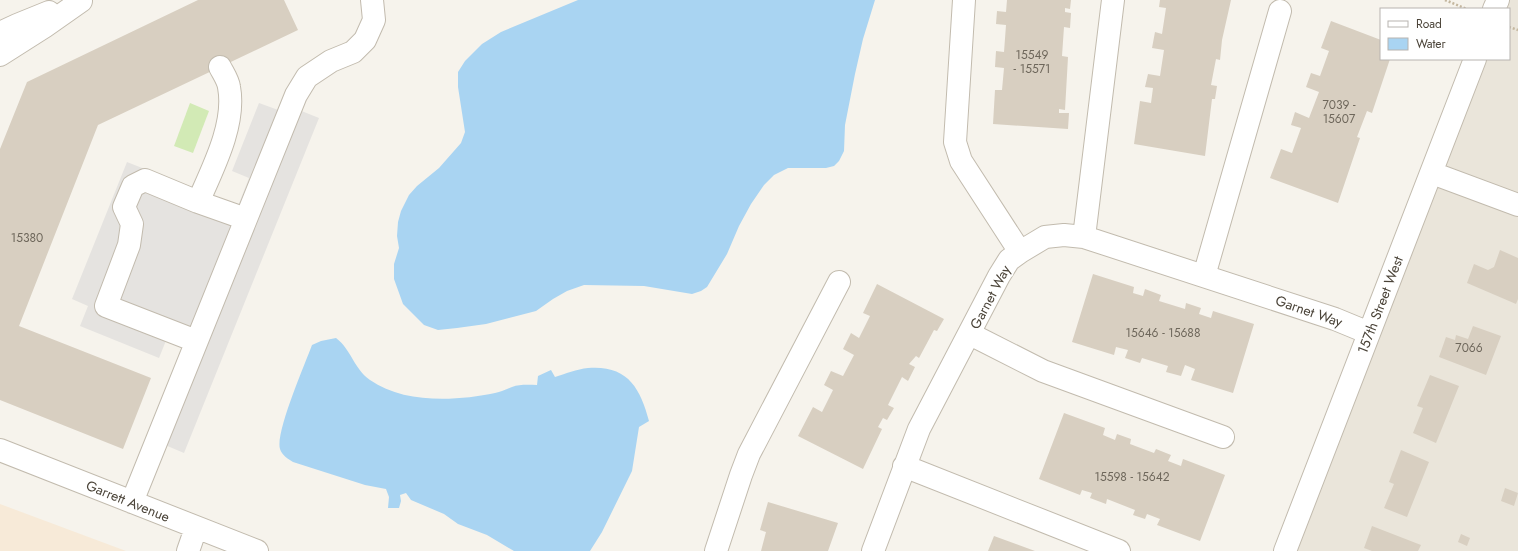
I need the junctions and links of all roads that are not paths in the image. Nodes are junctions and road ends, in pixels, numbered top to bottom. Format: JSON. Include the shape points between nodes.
{"nodes":[{"id":1,"x":81,"y":0,"type":"edge"},
{"id":2,"x":372,"y":0,"type":"edge"},
{"id":3,"x":964,"y":0,"type":"edge"},
{"id":4,"x":1113,"y":0,"type":"edge"},
{"id":5,"x":1280,"y":11,"type":"dead end"},
{"id":6,"x":0,"y":33,"type":"edge"},
{"id":7,"x":0,"y":55,"type":"edge"},
{"id":8,"x":1475,"y":60,"type":"edge"},
{"id":9,"x":220,"y":67,"type":"dead end"},
{"id":10,"x":1432,"y":172,"type":"junction"},
{"id":11,"x":198,"y":202,"type":"junction"},
{"id":12,"x":1518,"y":205,"type":"edge"},
{"id":13,"x":246,"y":219,"type":"junction"},
{"id":14,"x":1084,"y":237,"type":"junction"},
{"id":15,"x":1020,"y":252,"type":"junction"},
{"id":16,"x":1204,"y":276,"type":"junction"},
{"id":17,"x":839,"y":282,"type":"dead end"},
{"id":18,"x":1369,"y":333,"type":"junction"},
{"id":19,"x":970,"y":334,"type":"junction"},
{"id":20,"x":196,"y":341,"type":"junction"},
{"id":21,"x":1223,"y":436,"type":"dead end"},
{"id":22,"x":0,"y":450,"type":"edge"},
{"id":23,"x":904,"y":466,"type":"junction"},
{"id":24,"x":132,"y":502,"type":"junction"},
{"id":25,"x":196,"y":528,"type":"junction"},
{"id":26,"x":188,"y":551,"type":"edge"},
{"id":27,"x":257,"y":551,"type":"edge"},
{"id":28,"x":716,"y":551,"type":"edge"},
{"id":29,"x":872,"y":551,"type":"edge"},
{"id":30,"x":1120,"y":551,"type":"edge"},
{"id":31,"x":1285,"y":551,"type":"edge"}],
"edges":[{"from":1,"to":6,"type":"street"},
{"from":1,"to":7,"type":"street"},
{"from":2,"to":13,"type":"street","via":[[374,20],[365,40],[353,52],[331,60],[307,77],[296,95]]},
{"from":3,"to":15,"type":"street","via":[[955,142],[961,161]]},
{"from":4,"to":14,"type":"street"},
{"from":5,"to":16,"type":"street"},
{"from":8,"to":10,"type":"street","name":"157th Street West"},
{"from":9,"to":11,"type":"street","via":[[229,85],[231,102],[228,122]]},
{"from":10,"to":12,"type":"street"},
{"from":10,"to":18,"type":"street","name":"157th Street West"},
{"from":11,"to":13,"type":"street"},
{"from":11,"to":20,"type":"street","via":[[145,180],[133,186],[124,207],[132,224],[129,245],[106,306]]},
{"from":13,"to":20,"type":"street"},
{"from":14,"to":15,"type":"street","name":"Garnet Way","via":[[1045,237]]},
{"from":14,"to":16,"type":"street","name":"Garnet Way"},
{"from":15,"to":19,"type":"street","name":"Garnet Way","via":[[1009,260],[999,276]]},
{"from":16,"to":18,"type":"street","name":"Garnet Way","via":[[1335,319]]},
{"from":17,"to":28,"type":"street","via":[[749,454]]},
{"from":18,"to":31,"type":"street","name":"157th Street West"},
{"from":19,"to":21,"type":"street","via":[[1043,371]]},
{"from":19,"to":23,"type":"street","name":"Garnet Way","via":[[919,429]]},
{"from":20,"to":24,"type":"street"},
{"from":22,"to":24,"type":"street","name":"Garrett Avenue"},
{"from":23,"to":29,"type":"street","name":"Garnet Way"},
{"from":23,"to":30,"type":"street"},
{"from":24,"to":25,"type":"street","name":"Garrett Avenue"},
{"from":25,"to":26,"type":"street"},
{"from":25,"to":27,"type":"street","name":"Garrett Avenue"}]}
